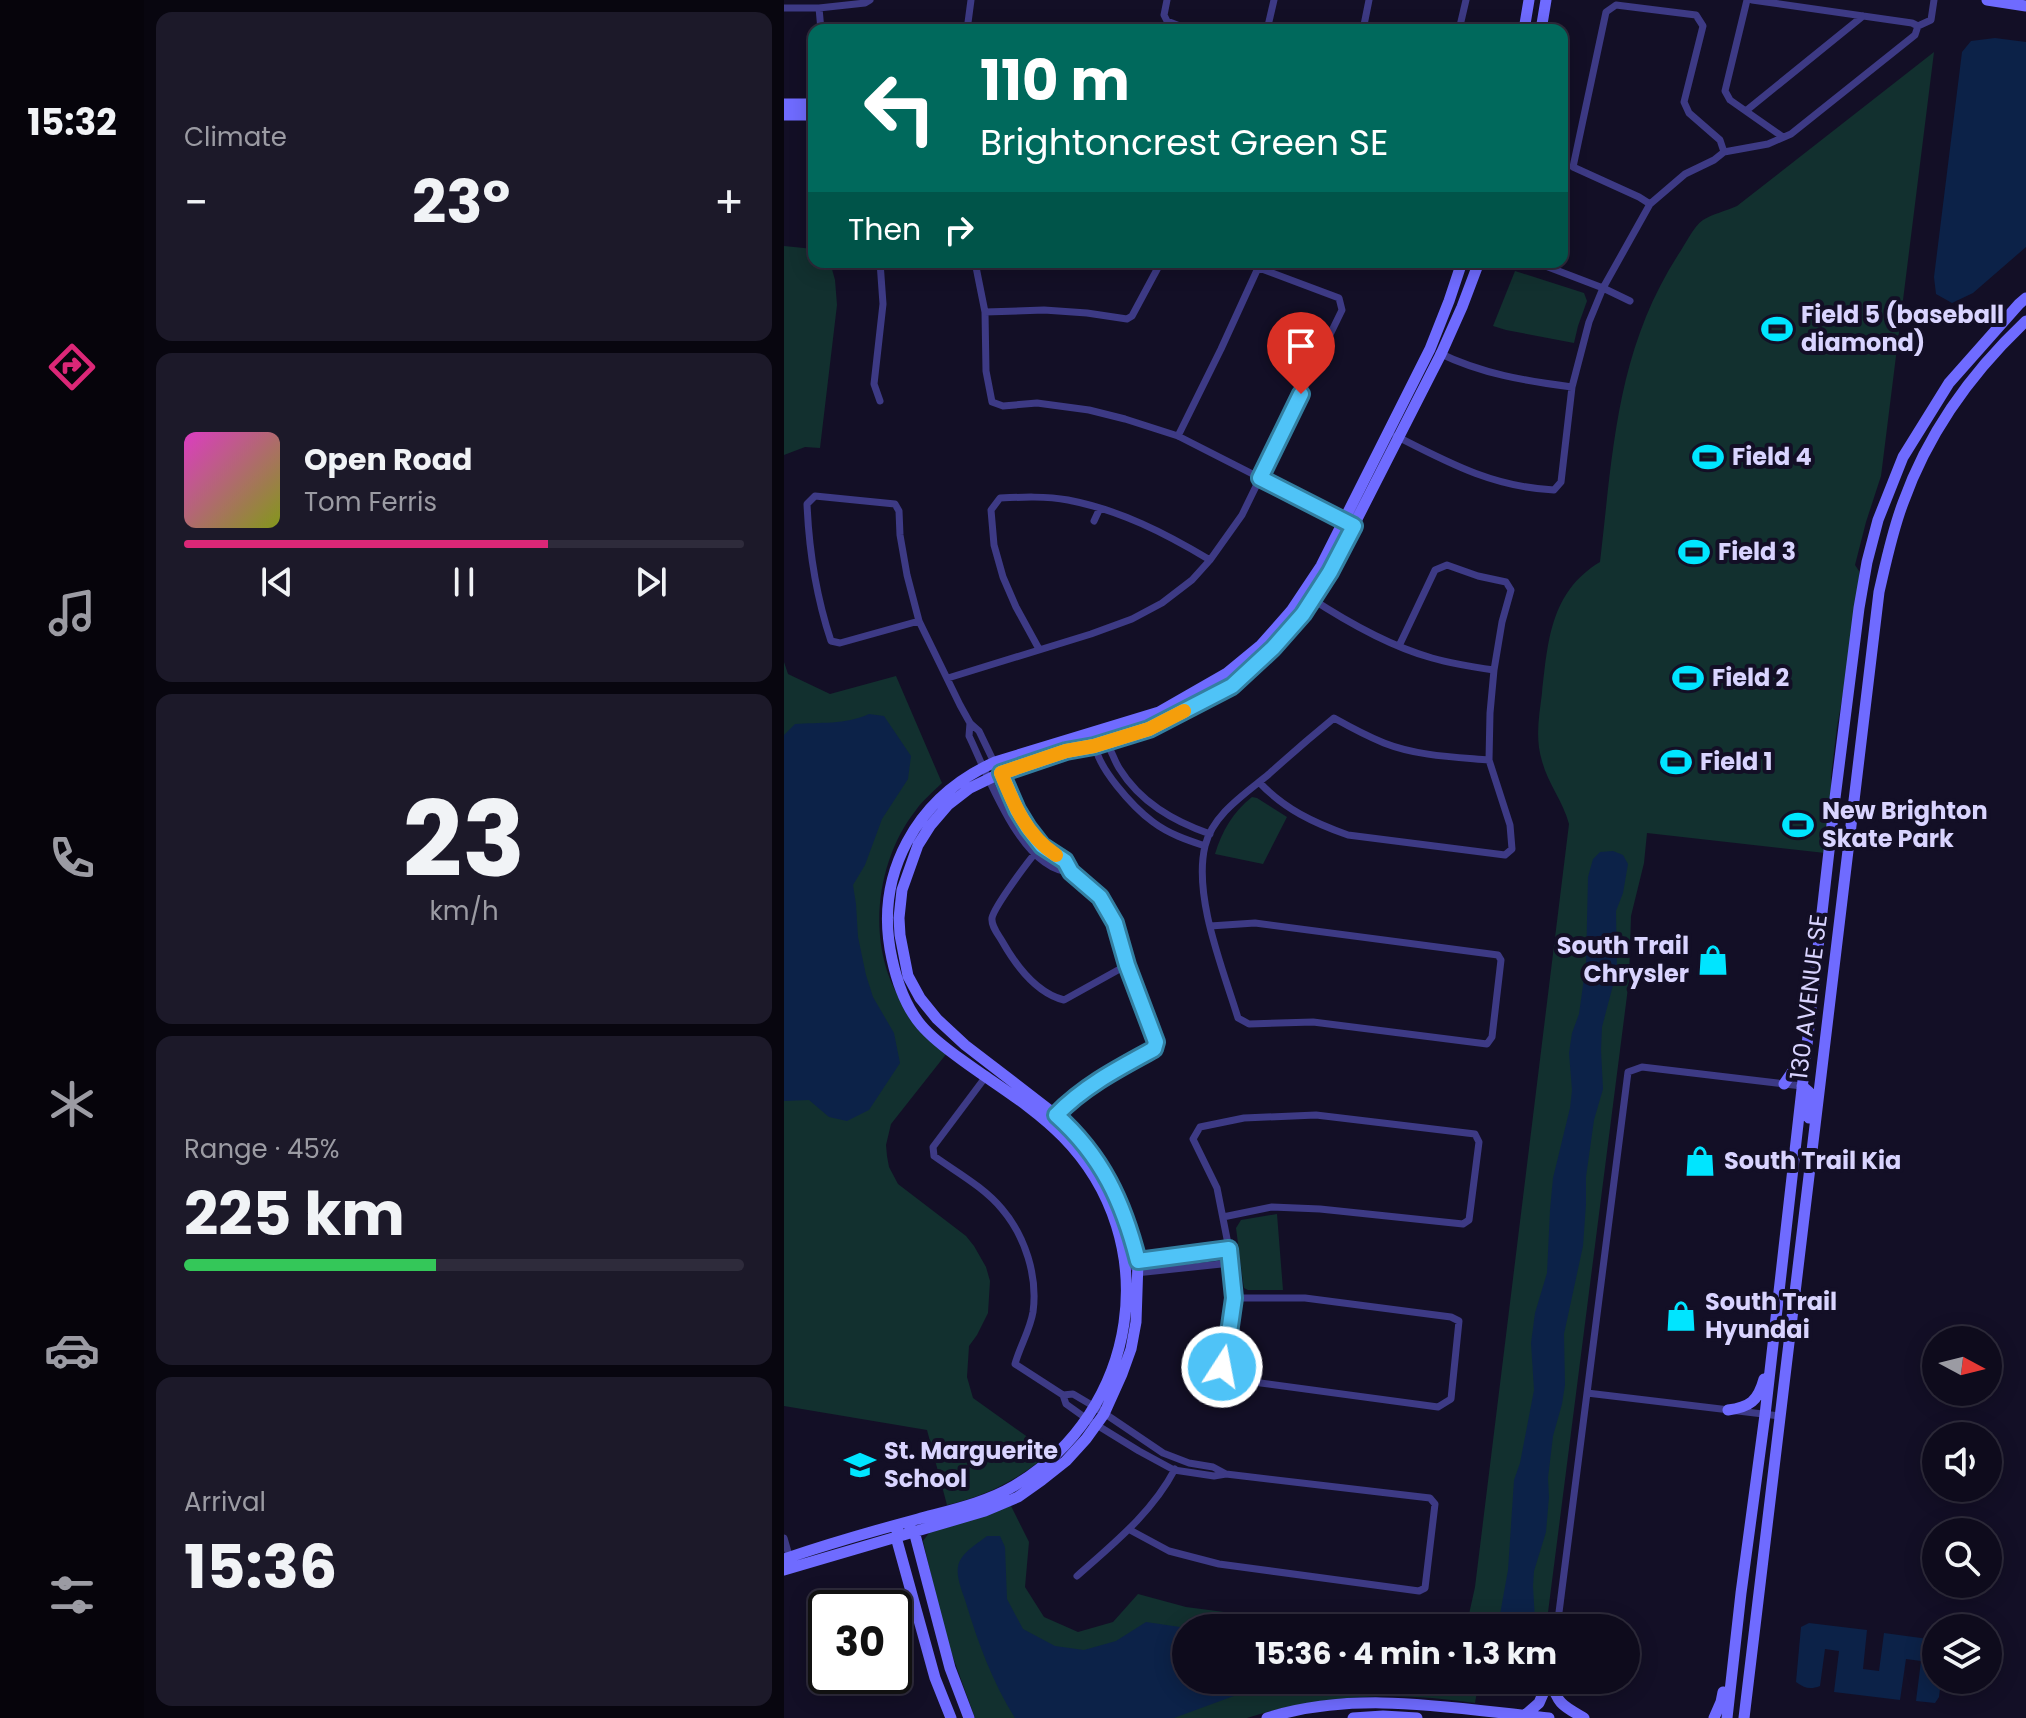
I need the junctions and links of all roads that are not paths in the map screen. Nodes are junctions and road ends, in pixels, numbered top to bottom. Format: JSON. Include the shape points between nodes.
{"nodes":[{"id":1,"x":870,"y":0,"type":"edge"},
{"id":2,"x":971,"y":0,"type":"edge"},
{"id":3,"x":1167,"y":0,"type":"edge"},
{"id":4,"x":1274,"y":0,"type":"edge"},
{"id":5,"x":1369,"y":0,"type":"edge"},
{"id":6,"x":1466,"y":0,"type":"edge"},
{"id":7,"x":1529,"y":0,"type":"edge"},
{"id":8,"x":1546,"y":0,"type":"edge"},
{"id":9,"x":1750,"y":0,"type":"edge"},
{"id":10,"x":1934,"y":0,"type":"edge"},
{"id":11,"x":1987,"y":0,"type":"edge"},
{"id":12,"x":2026,"y":6,"type":"edge"},
{"id":13,"x":784,"y":8,"type":"edge"},
{"id":14,"x":819,"y":8,"type":"junction"},
{"id":15,"x":1863,"y":16,"type":"junction"},
{"id":16,"x":820,"y":24,"type":"edge"},
{"id":17,"x":968,"y":24,"type":"edge"},
{"id":18,"x":1175,"y":24,"type":"edge"},
{"id":19,"x":1268,"y":24,"type":"edge"},
{"id":20,"x":1364,"y":24,"type":"edge"},
{"id":21,"x":1460,"y":24,"type":"edge"},
{"id":22,"x":1525,"y":24,"type":"edge"},
{"id":23,"x":1542,"y":24,"type":"edge"},
{"id":24,"x":1918,"y":26,"type":"junction"},
{"id":25,"x":784,"y":104,"type":"edge"},
{"id":26,"x":808,"y":104,"type":"edge"},
{"id":27,"x":1747,"y":110,"type":"junction"},
{"id":28,"x":784,"y":115,"type":"edge"},
{"id":29,"x":808,"y":115,"type":"edge"},
{"id":30,"x":1783,"y":137,"type":"junction"},
{"id":31,"x":1724,"y":152,"type":"junction"},
{"id":32,"x":1650,"y":204,"type":"junction"},
{"id":33,"x":880,"y":268,"type":"edge"},
{"id":34,"x":976,"y":268,"type":"edge"},
{"id":35,"x":1158,"y":268,"type":"edge"},
{"id":36,"x":1258,"y":268,"type":"joint"},
{"id":37,"x":1460,"y":268,"type":"edge"},
{"id":38,"x":1477,"y":268,"type":"edge"},
{"id":39,"x":1549,"y":268,"type":"edge"},
{"id":40,"x":1603,"y":288,"type":"junction"},
{"id":41,"x":2026,"y":298,"type":"edge"},
{"id":42,"x":1630,"y":301,"type":"dead end"},
{"id":43,"x":985,"y":312,"type":"junction"},
{"id":44,"x":2026,"y":321,"type":"edge"},
{"id":45,"x":1430,"y":349,"type":"junction"},
{"id":46,"x":1441,"y":354,"type":"junction"},
{"id":47,"x":1572,"y":387,"type":"junction"},
{"id":48,"x":880,"y":401,"type":"dead end"},
{"id":49,"x":1394,"y":435,"type":"junction"},
{"id":50,"x":1178,"y":436,"type":"junction"},
{"id":51,"x":1260,"y":478,"type":"junction"},
{"id":52,"x":1100,"y":508,"type":"junction"},
{"id":53,"x":1094,"y":521,"type":"dead end"},
{"id":54,"x":1349,"y":523,"type":"junction"},
{"id":55,"x":1896,"y":523,"type":"junction"},
{"id":56,"x":1871,"y":548,"type":"junction"},
{"id":57,"x":1210,"y":560,"type":"junction"},
{"id":58,"x":1308,"y":597,"type":"junction"},
{"id":59,"x":919,"y":621,"type":"junction"},
{"id":60,"x":1399,"y":646,"type":"junction"},
{"id":61,"x":1039,"y":649,"type":"junction"},
{"id":62,"x":1494,"y":670,"type":"junction"},
{"id":63,"x":948,"y":678,"type":"junction"},
{"id":64,"x":1869,"y":680,"type":"junction"},
{"id":65,"x":1097,"y":732,"type":"junction"},
{"id":66,"x":1107,"y":742,"type":"junction"},
{"id":67,"x":1094,"y":746,"type":"junction"},
{"id":68,"x":1489,"y":760,"type":"junction"},
{"id":69,"x":992,"y":770,"type":"junction"},
{"id":70,"x":1259,"y":782,"type":"junction"},
{"id":71,"x":1210,"y":834,"type":"junction"},
{"id":72,"x":1042,"y":846,"type":"junction"},
{"id":73,"x":1205,"y":846,"type":"junction"},
{"id":74,"x":1034,"y":854,"type":"junction"},
{"id":75,"x":1071,"y":872,"type":"junction"},
{"id":76,"x":1210,"y":926,"type":"junction"},
{"id":77,"x":1127,"y":965,"type":"junction"},
{"id":78,"x":1809,"y":1033,"type":"junction"},
{"id":79,"x":1825,"y":1050,"type":"junction"},
{"id":80,"x":993,"y":1067,"type":"junction"},
{"id":81,"x":986,"y":1078,"type":"junction"},
{"id":82,"x":1784,"y":1084,"type":"junction"},
{"id":83,"x":1802,"y":1086,"type":"junction"},
{"id":84,"x":1052,"y":1119,"type":"junction"},
{"id":85,"x":1223,"y":1217,"type":"junction"},
{"id":86,"x":1803,"y":1229,"type":"junction"},
{"id":87,"x":1229,"y":1249,"type":"junction"},
{"id":88,"x":1138,"y":1261,"type":"junction"},
{"id":89,"x":1231,"y":1263,"type":"junction"},
{"id":90,"x":1126,"y":1270,"type":"junction"},
{"id":91,"x":1139,"y":1274,"type":"junction"},
{"id":92,"x":1234,"y":1298,"type":"junction"},
{"id":93,"x":1771,"y":1356,"type":"junction"},
{"id":94,"x":1587,"y":1393,"type":"junction"},
{"id":95,"x":1063,"y":1395,"type":"junction"},
{"id":96,"x":1728,"y":1410,"type":"junction"},
{"id":97,"x":1765,"y":1415,"type":"junction"},
{"id":98,"x":1096,"y":1416,"type":"junction"},
{"id":99,"x":1780,"y":1416,"type":"junction"},
{"id":100,"x":1179,"y":1460,"type":"junction"},
{"id":101,"x":1174,"y":1470,"type":"junction"},
{"id":102,"x":1226,"y":1474,"type":"junction"},
{"id":103,"x":902,"y":1524,"type":"junction"},
{"id":104,"x":1130,"y":1530,"type":"junction"},
{"id":105,"x":914,"y":1531,"type":"junction"},
{"id":106,"x":896,"y":1537,"type":"junction"},
{"id":107,"x":784,"y":1538,"type":"edge"},
{"id":108,"x":787,"y":1564,"type":"edge"},
{"id":109,"x":1077,"y":1576,"type":"dead end"},
{"id":110,"x":1741,"y":1593,"type":"junction"},
{"id":111,"x":1559,"y":1614,"type":"edge"},
{"id":112,"x":1543,"y":1694,"type":"edge"},
{"id":113,"x":1555,"y":1694,"type":"edge"},
{"id":114,"x":1524,"y":1716,"type":"junction"},
{"id":115,"x":951,"y":1718,"type":"edge"},
{"id":116,"x":969,"y":1718,"type":"edge"},
{"id":117,"x":1267,"y":1718,"type":"edge"},
{"id":118,"x":1353,"y":1718,"type":"edge"},
{"id":119,"x":1417,"y":1718,"type":"edge"},
{"id":120,"x":1549,"y":1718,"type":"edge"},
{"id":121,"x":1584,"y":1718,"type":"edge"},
{"id":122,"x":1714,"y":1718,"type":"edge"},
{"id":123,"x":1727,"y":1718,"type":"edge"},
{"id":124,"x":1744,"y":1718,"type":"edge"}],
"edges":[{"from":1,"to":14,"type":"street"},
{"from":2,"to":17,"type":"street"},
{"from":3,"to":18,"type":"street","via":[[1164,15]]},
{"from":4,"to":19,"type":"street"},
{"from":5,"to":20,"type":"street"},
{"from":6,"to":21,"type":"street"},
{"from":7,"to":22,"type":"street"},
{"from":8,"to":23,"type":"street"},
{"from":9,"to":15,"type":"street"},
{"from":9,"to":27,"type":"street","via":[[1725,91]]},
{"from":10,"to":24,"type":"street","via":[[1931,20]]},
{"from":11,"to":12,"type":"street"},
{"from":13,"to":14,"type":"street"},
{"from":14,"to":16,"type":"street"},
{"from":15,"to":24,"type":"street"},
{"from":15,"to":27,"type":"street"},
{"from":24,"to":30,"type":"street","via":[[1915,35]]},
{"from":25,"to":26,"type":"street"},
{"from":27,"to":30,"type":"street"},
{"from":28,"to":29,"type":"street"},
{"from":30,"to":31,"type":"street"},
{"from":31,"to":32,"type":"street","via":[[1685,174]]},
{"from":31,"to":32,"type":"street","via":[[1720,140],[1684,102],[1703,26],[1696,15],[1616,5],[1606,12],[1573,167]]},
{"from":32,"to":40,"type":"street"},
{"from":33,"to":48,"type":"street","via":[[883,304],[874,384]]},
{"from":34,"to":43,"type":"street"},
{"from":35,"to":43,"type":"street","via":[[1127,319],[1044,310]]},
{"from":36,"to":50,"type":"street"},
{"from":36,"to":51,"type":"street","via":[[1339,298],[1342,310]]},
{"from":37,"to":45,"type":"street"},
{"from":38,"to":46,"type":"street"},
{"from":39,"to":40,"type":"street"},
{"from":40,"to":42,"type":"street"},
{"from":40,"to":47,"type":"street"},
{"from":41,"to":56,"type":"street","name":"130 AVENUE SE","via":[[1949,383],[1903,457]]},
{"from":43,"to":50,"type":"street","via":[[992,402],[1089,410]]},
{"from":44,"to":55,"type":"street","name":"130 AVENUE SE","via":[[1971,380],[1943,422]]},
{"from":45,"to":46,"type":"street"},
{"from":45,"to":49,"type":"street"},
{"from":46,"to":47,"type":"street","via":[[1490,373]]},
{"from":46,"to":49,"type":"street"},
{"from":47,"to":49,"type":"street","via":[[1561,482],[1554,490],[1491,480]]},
{"from":49,"to":54,"type":"street"},
{"from":50,"to":51,"type":"street"},
{"from":51,"to":54,"type":"street"},
{"from":51,"to":57,"type":"street"},
{"from":52,"to":53,"type":"street"},
{"from":52,"to":57,"type":"street","via":[[1138,520]]},
{"from":52,"to":61,"type":"street","via":[[1027,497],[1000,498],[991,510],[1003,577]]},
{"from":54,"to":58,"type":"street","via":[[1330,572]]},
{"from":55,"to":56,"type":"street","via":[[1885,540]]},
{"from":55,"to":64,"type":"street","name":"130 AVENUE SE","via":[[1879,592]]},
{"from":56,"to":64,"type":"street","via":[[1878,566],[1867,638]]},
{"from":56,"to":78,"type":"street","name":"130 AVENUE SE","via":[[1859,608]]},
{"from":57,"to":61,"type":"street","via":[[1162,603],[1132,619]]},
{"from":58,"to":60,"type":"street"},
{"from":58,"to":65,"type":"street","via":[[1227,673],[1159,712]]},
{"from":58,"to":66,"type":"street","via":[[1303,614],[1232,686],[1149,729]]},
{"from":59,"to":59,"type":"street","via":[[895,504],[815,496],[807,504],[808,534],[831,641]]},
{"from":59,"to":63,"type":"street"},
{"from":60,"to":62,"type":"street","via":[[1429,658]]},
{"from":60,"to":62,"type":"street","via":[[1435,570],[1447,565],[1506,582],[1511,590]]},
{"from":61,"to":63,"type":"street"},
{"from":62,"to":68,"type":"street"},
{"from":63,"to":69,"type":"street","via":[[979,731]]},
{"from":64,"to":79,"type":"street","name":"130 AVENUE SE"},
{"from":65,"to":66,"type":"street"},
{"from":65,"to":67,"type":"street"},
{"from":65,"to":69,"type":"street"},
{"from":66,"to":67,"type":"street"},
{"from":66,"to":71,"type":"street","via":[[1138,792],[1163,813]]},
{"from":67,"to":69,"type":"street"},
{"from":67,"to":73,"type":"street","via":[[1131,803],[1154,823]]},
{"from":68,"to":70,"type":"street","via":[[1408,750],[1334,718]]},
{"from":68,"to":70,"type":"street","via":[[1510,825],[1512,849],[1505,855],[1348,835],[1296,814]]},
{"from":69,"to":72,"type":"street"},
{"from":69,"to":74,"type":"street","via":[[1007,817]]},
{"from":69,"to":80,"type":"street","via":[[948,805],[918,845],[902,890],[899,918],[908,976],[920,998]]},
{"from":69,"to":81,"type":"street","via":[[975,771],[925,813],[899,855],[887,923],[904,999],[921,1025]]},
{"from":70,"to":71,"type":"street","via":[[1240,796]]},
{"from":71,"to":73,"type":"street"},
{"from":72,"to":74,"type":"street"},
{"from":72,"to":75,"type":"street","via":[[1065,861]]},
{"from":73,"to":76,"type":"street","via":[[1202,879]]},
{"from":74,"to":75,"type":"street","via":[[1061,872]]},
{"from":74,"to":77,"type":"street","via":[[992,915],[1013,961],[1059,1000]]},
{"from":75,"to":77,"type":"street","via":[[1100,897],[1115,923]]},
{"from":76,"to":76,"type":"street","via":[[1238,1018],[1249,1024],[1313,1022],[1487,1044],[1492,1037],[1498,955],[1255,923]]},
{"from":77,"to":84,"type":"street","via":[[1156,1042],[1154,1049],[1090,1086]]},
{"from":78,"to":82,"type":"street"},
{"from":78,"to":83,"type":"street","name":"130 AVENUE SE"},
{"from":79,"to":83,"type":"street"},
{"from":79,"to":86,"type":"street","name":"130 AVENUE SE"},
{"from":80,"to":81,"type":"street"},
{"from":80,"to":84,"type":"street"},
{"from":81,"to":84,"type":"street"},
{"from":81,"to":95,"type":"street","via":[[933,1147],[934,1156],[1000,1207],[1024,1245],[1035,1290],[1033,1313],[1015,1364]]},
{"from":82,"to":83,"type":"street"},
{"from":82,"to":94,"type":"street","via":[[1642,1067],[1628,1072]]},
{"from":83,"to":86,"type":"street","via":[[1809,1092],[1810,1105]]},
{"from":83,"to":93,"type":"street","name":"130 AVENUE SE"},
{"from":84,"to":88,"type":"street","via":[[1073,1130],[1112,1185]]},
{"from":84,"to":90,"type":"street","via":[[1102,1191]]},
{"from":85,"to":85,"type":"street","via":[[1217,1188],[1193,1139],[1200,1127],[1244,1118],[1316,1115],[1475,1134],[1479,1142],[1469,1220],[1463,1224],[1272,1207]]},
{"from":85,"to":87,"type":"street"},
{"from":86,"to":99,"type":"street","name":"130 AVENUE SE"},
{"from":87,"to":88,"type":"street"},
{"from":87,"to":89,"type":"street"},
{"from":88,"to":90,"type":"street"},
{"from":88,"to":91,"type":"street"},
{"from":89,"to":91,"type":"street"},
{"from":89,"to":92,"type":"street"},
{"from":90,"to":91,"type":"street"},
{"from":90,"to":98,"type":"street","via":[[1120,1345]]},
{"from":91,"to":98,"type":"street","via":[[1131,1349],[1111,1401]]},
{"from":92,"to":92,"type":"street","via":[[1222,1367],[1226,1377],[1438,1407],[1451,1399],[1459,1321],[1451,1317],[1305,1298]]},
{"from":93,"to":96,"type":"street","via":[[1757,1397],[1744,1408]]},
{"from":93,"to":97,"type":"street","name":"130 AVENUE SE"},
{"from":94,"to":96,"type":"street"},
{"from":94,"to":111,"type":"street"},
{"from":95,"to":98,"type":"street","via":[[1066,1404]]},
{"from":95,"to":98,"type":"street","via":[[1073,1394]]},
{"from":96,"to":97,"type":"street"},
{"from":97,"to":99,"type":"street"},
{"from":97,"to":110,"type":"street","name":"130 AVENUE SE"},
{"from":98,"to":100,"type":"street"},
{"from":98,"to":101,"type":"street","via":[[1139,1451]]},
{"from":98,"to":103,"type":"street","via":[[1036,1472],[1013,1486],[979,1502]]},
{"from":98,"to":105,"type":"street","via":[[1066,1461],[1018,1497]]},
{"from":99,"to":124,"type":"street","name":"130 AVENUE SE"},
{"from":100,"to":101,"type":"street"},
{"from":100,"to":102,"type":"street"},
{"from":101,"to":102,"type":"street"},
{"from":101,"to":104,"type":"street"},
{"from":102,"to":104,"type":"street","via":[[1430,1498],[1435,1504],[1425,1588],[1219,1564],[1169,1551]]},
{"from":103,"to":105,"type":"street"},
{"from":103,"to":106,"type":"street"},
{"from":103,"to":108,"type":"street"},
{"from":104,"to":109,"type":"street"},
{"from":105,"to":106,"type":"street"},
{"from":105,"to":116,"type":"street","via":[[950,1668]]},
{"from":106,"to":108,"type":"street"},
{"from":106,"to":115,"type":"street"},
{"from":107,"to":108,"type":"street"},
{"from":110,"to":122,"type":"street","name":"130 AVENUE SE"},
{"from":110,"to":123,"type":"street","name":"130 AVENUE SE"},
{"from":112,"to":114,"type":"street"},
{"from":113,"to":121,"type":"street"},
{"from":114,"to":117,"type":"street","via":[[1374,1703],[1308,1708]]},
{"from":114,"to":120,"type":"street"},
{"from":118,"to":119,"type":"street"}]}
